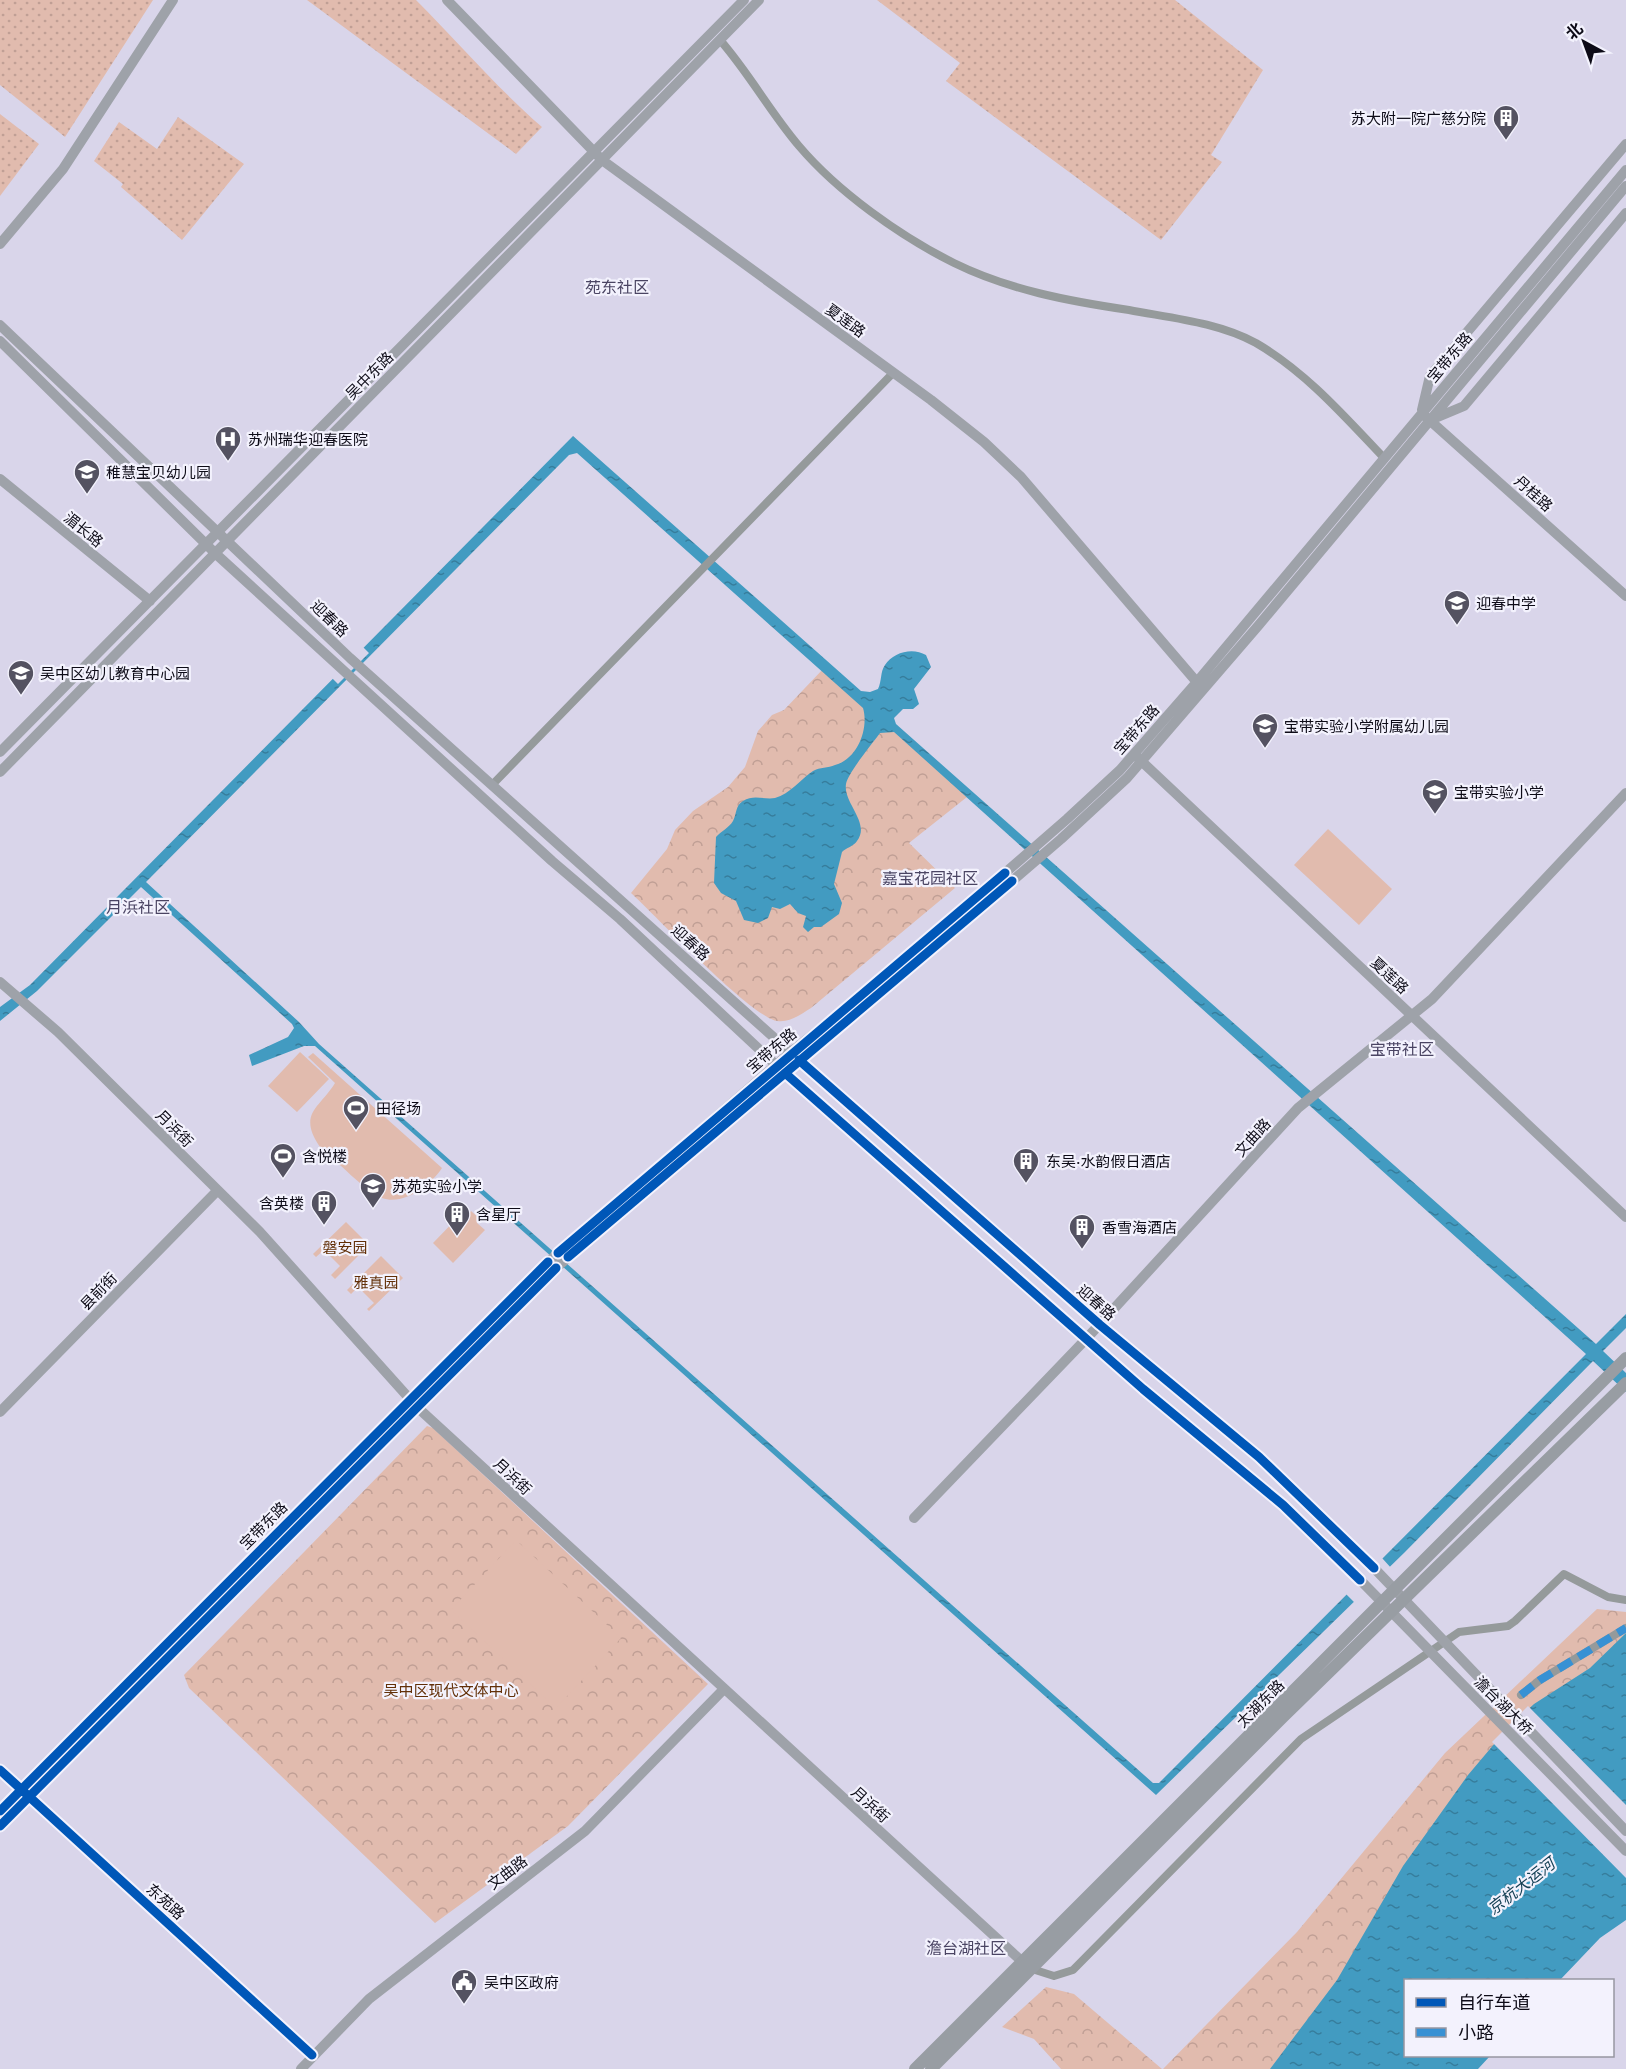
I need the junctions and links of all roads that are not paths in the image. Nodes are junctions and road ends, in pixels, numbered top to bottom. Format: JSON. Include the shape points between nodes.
{"nodes":[{"id":1,"x":173,"y":0,"type":"edge"},
{"id":2,"x":447,"y":0,"type":"edge"},
{"id":3,"x":744,"y":0,"type":"edge"},
{"id":4,"x":759,"y":0,"type":"edge"},
{"id":5,"x":720,"y":40,"type":"junction"},
{"id":6,"x":1626,"y":144,"type":"edge"},
{"id":7,"x":598,"y":157,"type":"junction"},
{"id":8,"x":1624,"y":172,"type":"edge"},
{"id":9,"x":1626,"y":186,"type":"edge"},
{"id":10,"x":1626,"y":213,"type":"edge"},
{"id":11,"x":0,"y":244,"type":"edge"},
{"id":12,"x":0,"y":325,"type":"edge"},
{"id":13,"x":0,"y":341,"type":"edge"},
{"id":14,"x":893,"y":373,"type":"junction"},
{"id":15,"x":1426,"y":416,"type":"junction"},
{"id":16,"x":1384,"y":458,"type":"junction"},
{"id":17,"x":0,"y":479,"type":"edge"},
{"id":18,"x":218,"y":533,"type":"junction"},
{"id":19,"x":227,"y":541,"type":"junction"},
{"id":20,"x":206,"y":545,"type":"junction"},
{"id":21,"x":216,"y":554,"type":"junction"},
{"id":22,"x":1626,"y":596,"type":"edge"},
{"id":23,"x":150,"y":601,"type":"junction"},
{"id":24,"x":1200,"y":686,"type":"junction"},
{"id":25,"x":0,"y":752,"type":"edge"},
{"id":26,"x":1138,"y":759,"type":"junction"},
{"id":27,"x":0,"y":772,"type":"edge"},
{"id":28,"x":492,"y":785,"type":"junction"},
{"id":29,"x":1626,"y":793,"type":"edge"},
{"id":30,"x":0,"y":982,"type":"edge"},
{"id":31,"x":1412,"y":1016,"type":"junction"},
{"id":32,"x":795,"y":1057,"type":"junction"},
{"id":33,"x":781,"y":1069,"type":"junction"},
{"id":34,"x":217,"y":1191,"type":"junction"},
{"id":35,"x":1626,"y":1217,"type":"edge"},
{"id":36,"x":1100,"y":1325,"type":"junction"},
{"id":37,"x":1087,"y":1338,"type":"junction"},
{"id":38,"x":1623,"y":1361,"type":"edge"},
{"id":39,"x":1623,"y":1385,"type":"edge"},
{"id":40,"x":414,"y":1404,"type":"junction"},
{"id":41,"x":0,"y":1412,"type":"edge"},
{"id":42,"x":914,"y":1518,"type":"dead end"},
{"id":43,"x":1374,"y":1568,"type":"joint"},
{"id":44,"x":1360,"y":1580,"type":"joint"},
{"id":45,"x":1626,"y":1600,"type":"edge"},
{"id":46,"x":1626,"y":1628,"type":"edge"},
{"id":47,"x":723,"y":1690,"type":"junction"},
{"id":48,"x":1521,"y":1695,"type":"dead end"},
{"id":49,"x":0,"y":1770,"type":"edge"},
{"id":50,"x":25,"y":1793,"type":"junction"},
{"id":51,"x":0,"y":1811,"type":"edge"},
{"id":52,"x":0,"y":1826,"type":"edge"},
{"id":53,"x":1626,"y":1831,"type":"edge"},
{"id":54,"x":1626,"y":1851,"type":"edge"},
{"id":55,"x":1025,"y":1964,"type":"junction"},
{"id":56,"x":312,"y":2055,"type":"junction"},
{"id":57,"x":301,"y":2069,"type":"edge"},
{"id":58,"x":915,"y":2069,"type":"edge"},
{"id":59,"x":931,"y":2069,"type":"edge"}],
"edges":[{"from":1,"to":11,"type":"main road","via":[[63,168]]},
{"from":2,"to":7,"type":"main road","name":"夏莲路"},
{"from":3,"to":7,"type":"main road","name":"吴中东路"},
{"from":4,"to":5,"type":"main road","name":"吴中东路"},
{"from":5,"to":7,"type":"main road","name":"吴中东路"},
{"from":5,"to":16,"type":"street","via":[[800,147],[837,184],[915,240],[954,263],[1041,296],[1183,319],[1222,328],[1255,343],[1296,371]]},
{"from":6,"to":15,"type":"main road","via":[[1430,376]]},
{"from":7,"to":14,"type":"main road","name":"夏莲路"},
{"from":7,"to":18,"type":"main road","name":"吴中东路"},
{"from":7,"to":19,"type":"main road","name":"吴中东路"},
{"from":8,"to":15,"type":"main road","name":"宝带东路"},
{"from":9,"to":15,"type":"main road","name":"宝带东路"},
{"from":10,"to":15,"type":"main road","via":[[1464,406]]},
{"from":12,"to":18,"type":"main road","name":"迎春路"},
{"from":13,"to":20,"type":"main road","name":"迎春路"},
{"from":14,"to":24,"type":"main road","name":"夏莲路","via":[[1011,467]]},
{"from":14,"to":28,"type":"street"},
{"from":15,"to":16,"type":"main road","name":"宝带东路"},
{"from":15,"to":22,"type":"main road","name":"丹桂路"},
{"from":15,"to":24,"type":"main road","name":"宝带东路"},
{"from":16,"to":24,"type":"main road","name":"宝带东路"},
{"from":17,"to":23,"type":"main road","name":"湄长路"},
{"from":18,"to":19,"type":"main road","name":"迎春路"},
{"from":18,"to":20,"type":"main road","name":"吴中东路"},
{"from":19,"to":21,"type":"main road","name":"吴中东路"},
{"from":19,"to":28,"type":"main road","name":"迎春路"},
{"from":20,"to":21,"type":"main road","name":"迎春路"},
{"from":20,"to":23,"type":"main road","name":"吴中东路"},
{"from":21,"to":27,"type":"main road","name":"吴中东路"},
{"from":21,"to":33,"type":"main road","name":"迎春路"},
{"from":23,"to":25,"type":"main road","name":"吴中东路"},
{"from":24,"to":26,"type":"main road","name":"宝带东路"},
{"from":26,"to":31,"type":"main road","name":"夏莲路"},
{"from":26,"to":32,"type":"main road","name":"宝带东路","via":[[1058,835]]},
{"from":28,"to":32,"type":"main road","name":"迎春路"},
{"from":29,"to":31,"type":"main road","name":"文曲路"},
{"from":30,"to":34,"type":"main road","name":"月浜街","via":[[58,1032]]},
{"from":31,"to":35,"type":"main road","name":"夏莲路"},
{"from":31,"to":36,"type":"main road","name":"文曲路","via":[[1302,1104]]},
{"from":32,"to":33,"type":"main road","name":"宝带东路"},
{"from":32,"to":36,"type":"main road","name":"迎春路"},
{"from":33,"to":37,"type":"main road","name":"迎春路"},
{"from":33,"to":40,"type":"main road","name":"宝带东路","via":[[552,1265]]},
{"from":34,"to":40,"type":"main road","name":"月浜街","via":[[260,1232]]},
{"from":34,"to":41,"type":"main road","name":"县前街"},
{"from":36,"to":37,"type":"main road","name":"文曲路"},
{"from":36,"to":43,"type":"main road","name":"迎春路","via":[[1259,1457]]},
{"from":37,"to":42,"type":"main road","name":"文曲路"},
{"from":37,"to":44,"type":"main road","name":"迎春路","via":[[1283,1506]]},
{"from":38,"to":55,"type":"main road","name":"太湖东路"},
{"from":39,"to":55,"type":"main road","name":"太湖东路"},
{"from":40,"to":47,"type":"main road","name":"月浜街"},
{"from":40,"to":50,"type":"main road","name":"宝带东路"},
{"from":43,"to":53,"type":"main road","name":"澹台湖大桥"},
{"from":44,"to":54,"type":"main road","name":"澹台湖大桥"},
{"from":45,"to":55,"type":"street","via":[[1608,1597],[1564,1574],[1508,1626],[1459,1632],[1301,1738],[1072,1970],[1054,1976]]},
{"from":46,"to":48,"type":"street"},
{"from":47,"to":55,"type":"main road","name":"月浜街"},
{"from":47,"to":56,"type":"main road","name":"文曲路","via":[[585,1831],[369,1999]]},
{"from":49,"to":50,"type":"main road","name":"东苑路"},
{"from":50,"to":51,"type":"main road","name":"宝带东路"},
{"from":50,"to":52,"type":"main road","name":"宝带东路"},
{"from":50,"to":56,"type":"main road","name":"东苑路"},
{"from":55,"to":58,"type":"main road","name":"太湖东路"},
{"from":55,"to":59,"type":"main road","name":"太湖东路"},
{"from":56,"to":57,"type":"main road","name":"文曲路"}]}
